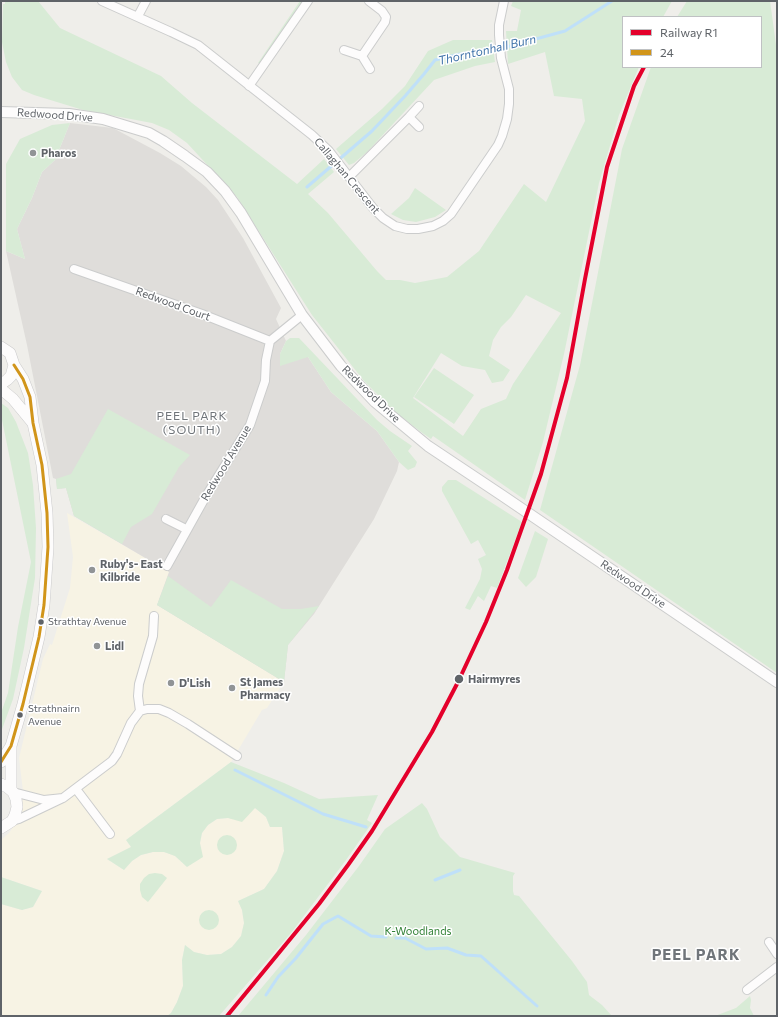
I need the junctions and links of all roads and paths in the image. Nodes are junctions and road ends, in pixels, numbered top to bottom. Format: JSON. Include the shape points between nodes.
{"nodes":[{"id":1,"x":102,"y":1,"type":"edge"},
{"id":2,"x":146,"y":1,"type":"edge"},
{"id":3,"x":308,"y":1,"type":"edge"},
{"id":4,"x":369,"y":1,"type":"edge"},
{"id":5,"x":504,"y":1,"type":"edge"},
{"id":6,"x":138,"y":16,"type":"junction"},
{"id":7,"x":344,"y":50,"type":"dead end"},
{"id":8,"x":362,"y":56,"type":"junction"},
{"id":9,"x":370,"y":69,"type":"dead end"},
{"id":10,"x":249,"y":86,"type":"junction"},
{"id":11,"x":419,"y":106,"type":"dead end"},
{"id":12,"x":1,"y":112,"type":"edge"},
{"id":13,"x":409,"y":117,"type":"junction"},
{"id":14,"x":419,"y":127,"type":"dead end"},
{"id":15,"x":349,"y":177,"type":"junction"},
{"id":16,"x":74,"y":269,"type":"dead end"},
{"id":17,"x":302,"y":315,"type":"junction"},
{"id":18,"x":270,"y":341,"type":"junction"},
{"id":19,"x":3,"y":346,"type":"edge"},
{"id":20,"x":14,"y":364,"type":"junction"},
{"id":21,"x":1,"y":384,"type":"edge"},
{"id":22,"x":1,"y":389,"type":"edge"},
{"id":23,"x":33,"y":423,"type":"junction"},
{"id":24,"x":166,"y":519,"type":"dead end"},
{"id":25,"x":186,"y":529,"type":"junction"},
{"id":26,"x":167,"y":566,"type":"dead end"},
{"id":27,"x":154,"y":616,"type":"dead end"},
{"id":28,"x":777,"y":682,"type":"edge"},
{"id":29,"x":140,"y":711,"type":"junction"},
{"id":30,"x":11,"y":746,"type":"junction"},
{"id":31,"x":237,"y":756,"type":"dead end"},
{"id":32,"x":1,"y":762,"type":"edge"},
{"id":33,"x":1,"y":784,"type":"edge"},
{"id":34,"x":76,"y":789,"type":"junction"},
{"id":35,"x":12,"y":791,"type":"junction"},
{"id":36,"x":63,"y":798,"type":"junction"},
{"id":37,"x":12,"y":821,"type":"junction"},
{"id":38,"x":1,"y":828,"type":"edge"},
{"id":39,"x":110,"y":834,"type":"dead end"},
{"id":40,"x":768,"y":942,"type":"dead end"},
{"id":41,"x":777,"y":954,"type":"edge"},
{"id":42,"x":777,"y":968,"type":"edge"},
{"id":43,"x":747,"y":990,"type":"dead end"}],
"edges":[{"from":1,"to":6,"type":"street","name":"Callaghan Crescent"},
{"from":2,"to":6,"type":"street"},
{"from":3,"to":10,"type":"street"},
{"from":4,"to":8,"type":"street","via":[[386,17]]},
{"from":5,"to":15,"type":"street","name":"Callaghan Crescent","via":[[499,35],[509,91],[507,119],[498,145],[447,218],[434,226],[418,229],[395,226],[373,208]]},
{"from":6,"to":10,"type":"street","name":"Callaghan Crescent","via":[[193,42]]},
{"from":7,"to":8,"type":"street"},
{"from":8,"to":9,"type":"street"},
{"from":10,"to":15,"type":"street","name":"Callaghan Crescent","via":[[312,135],[330,152]]},
{"from":11,"to":13,"type":"street"},
{"from":12,"to":17,"type":"street","name":"Redwood Drive","via":[[103,118],[144,131],[169,144],[207,172],[225,191]]},
{"from":13,"to":14,"type":"street"},
{"from":13,"to":15,"type":"street"},
{"from":16,"to":18,"type":"street","name":"Redwood Court"},
{"from":17,"to":18,"type":"street"},
{"from":17,"to":28,"type":"street","name":"Redwood Drive","via":[[341,366],[375,402],[428,446]]},
{"from":18,"to":25,"type":"street","name":"Redwood Avenue","via":[[265,380],[250,424]]},
{"from":19,"to":20,"type":"main road"},
{"from":20,"to":21,"type":"main road","via":[[11,376]]},
{"from":20,"to":23,"type":"main road","via":[[30,397]]},
{"from":22,"to":23,"type":"main road"},
{"from":23,"to":30,"type":"main road","via":[[42,465],[47,513],[46,580],[39,637]]},
{"from":24,"to":25,"type":"street"},
{"from":25,"to":26,"type":"street","name":"Redwood Avenue"},
{"from":27,"to":29,"type":"street","via":[[153,636],[139,684]]},
{"from":29,"to":31,"type":"street","via":[[159,709],[169,713]]},
{"from":29,"to":34,"type":"street","via":[[112,761]]},
{"from":30,"to":32,"type":"main road"},
{"from":30,"to":35,"type":"main road"},
{"from":33,"to":35,"type":"main road"},
{"from":34,"to":36,"type":"street"},
{"from":34,"to":39,"type":"street"},
{"from":35,"to":36,"type":"street","via":[[44,800]]},
{"from":35,"to":37,"type":"main road","via":[[17,807]]},
{"from":36,"to":37,"type":"street"},
{"from":37,"to":38,"type":"main road"},
{"from":40,"to":41,"type":"street"},
{"from":42,"to":43,"type":"street"}]}
